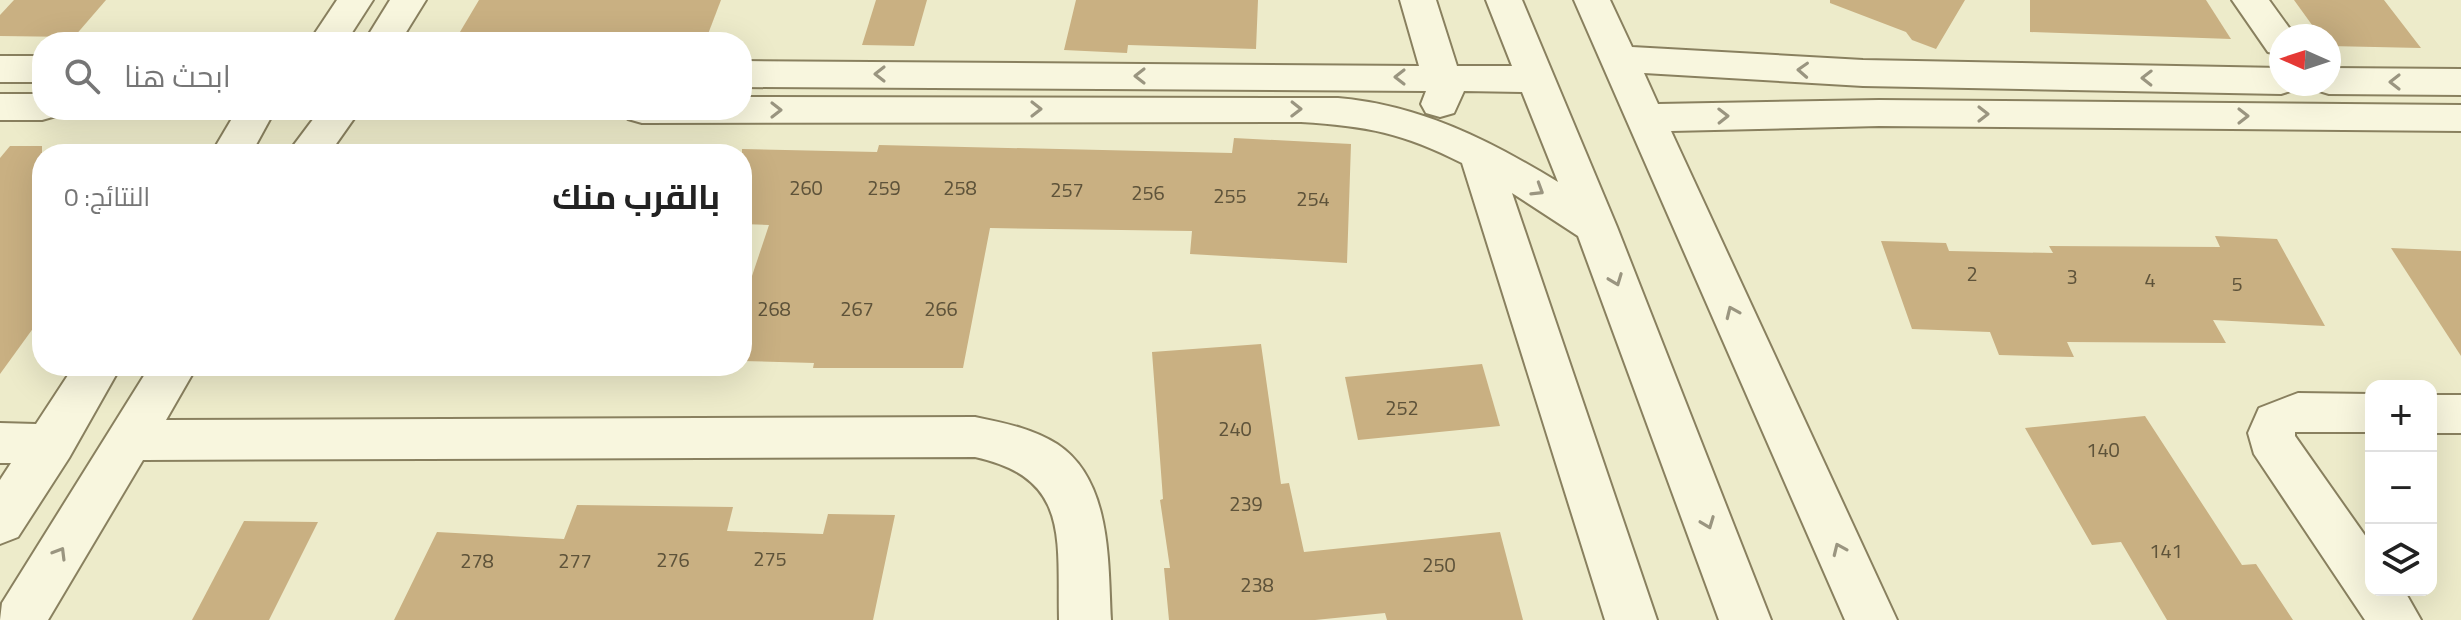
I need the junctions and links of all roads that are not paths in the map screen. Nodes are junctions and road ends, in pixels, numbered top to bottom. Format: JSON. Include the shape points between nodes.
{"nodes":[{"id":1,"x":355,"y":0,"type":"edge"},
{"id":2,"x":408,"y":0,"type":"edge"},
{"id":3,"x":1418,"y":0,"type":"edge"},
{"id":4,"x":1504,"y":0,"type":"edge"},
{"id":5,"x":1592,"y":0,"type":"edge"},
{"id":6,"x":2250,"y":0,"type":"edge"},
{"id":7,"x":2269,"y":26,"type":"edge"},
{"id":8,"x":334,"y":32,"type":"edge"},
{"id":9,"x":388,"y":32,"type":"edge"},
{"id":10,"x":1619,"y":59,"type":"junction"},
{"id":11,"x":0,"y":69,"type":"edge"},
{"id":12,"x":32,"y":69,"type":"edge"},
{"id":13,"x":1863,"y":73,"type":"junction"},
{"id":14,"x":752,"y":74,"type":"edge"},
{"id":15,"x":1442,"y":77,"type":"junction"},
{"id":16,"x":1534,"y":79,"type":"junction"},
{"id":17,"x":2269,"y":81,"type":"edge"},
{"id":18,"x":2341,"y":81,"type":"edge"},
{"id":19,"x":2461,"y":82,"type":"edge"},
{"id":20,"x":0,"y":107,"type":"edge"},
{"id":21,"x":32,"y":107,"type":"edge"},
{"id":22,"x":752,"y":110,"type":"edge"},
{"id":23,"x":1879,"y":113,"type":"junction"},
{"id":24,"x":1645,"y":118,"type":"junction"},
{"id":25,"x":2461,"y":118,"type":"edge"},
{"id":26,"x":250,"y":120,"type":"edge"},
{"id":27,"x":333,"y":120,"type":"edge"},
{"id":28,"x":1399,"y":121,"type":"junction"},
{"id":29,"x":237,"y":144,"type":"edge"},
{"id":30,"x":315,"y":144,"type":"edge"},
{"id":31,"x":1480,"y":156,"type":"junction"},
{"id":32,"x":1596,"y":227,"type":"junction"},
{"id":33,"x":92,"y":376,"type":"edge"},
{"id":34,"x":168,"y":376,"type":"edge"},
{"id":35,"x":2365,"y":413,"type":"edge"},
{"id":36,"x":2437,"y":414,"type":"edge"},
{"id":37,"x":2461,"y":414,"type":"edge"},
{"id":38,"x":129,"y":440,"type":"junction"},
{"id":39,"x":0,"y":443,"type":"edge"},
{"id":40,"x":52,"y":444,"type":"junction"},
{"id":41,"x":0,"y":522,"type":"edge"},
{"id":42,"x":2365,"y":578,"type":"edge"},
{"id":43,"x":2378,"y":596,"type":"edge"},
{"id":44,"x":20,"y":620,"type":"edge"},
{"id":45,"x":1085,"y":620,"type":"edge"},
{"id":46,"x":1631,"y":620,"type":"edge"},
{"id":47,"x":1745,"y":620,"type":"edge"},
{"id":48,"x":1871,"y":620,"type":"edge"},
{"id":49,"x":2395,"y":620,"type":"edge"}],
"edges":[{"from":1,"to":8,"type":"street"},
{"from":2,"to":9,"type":"street"},
{"from":3,"to":15,"type":"street"},
{"from":4,"to":16,"type":"street"},
{"from":5,"to":10,"type":"street"},
{"from":6,"to":7,"type":"street"},
{"from":13,"to":10,"type":"street","one_way":true},
{"from":10,"to":24,"type":"street"},
{"from":11,"to":12,"type":"street"},
{"from":17,"to":13,"type":"street","one_way":true},
{"from":13,"to":23,"type":"street"},
{"from":15,"to":14,"type":"street","one_way":true},
{"from":15,"to":16,"type":"street"},
{"from":15,"to":28,"type":"street","via":[[1442,102],[1432,112]]},
{"from":16,"to":32,"type":"street"},
{"from":19,"to":18,"type":"street","one_way":true},
{"from":20,"to":21,"type":"street"},
{"from":22,"to":28,"type":"street","one_way":true,"via":[[1301,109]]},
{"from":24,"to":23,"type":"street","one_way":true},
{"from":23,"to":25,"type":"street","one_way":true},
{"from":48,"to":24,"type":"street","one_way":true},
{"from":26,"to":29,"type":"street"},
{"from":27,"to":30,"type":"street"},
{"from":28,"to":31,"type":"street"},
{"from":31,"to":32,"type":"street","one_way":true},
{"from":31,"to":46,"type":"street"},
{"from":32,"to":47,"type":"street","one_way":true},
{"from":33,"to":40,"type":"street"},
{"from":34,"to":38,"type":"street"},
{"from":35,"to":42,"type":"street","via":[[2278,417],[2271,440]]},
{"from":36,"to":37,"type":"street"},
{"from":44,"to":38,"type":"street","one_way":true},
{"from":38,"to":45,"type":"street","via":[[1002,440],[1035,454],[1061,477],[1078,507]]},
{"from":39,"to":40,"type":"street"},
{"from":40,"to":41,"type":"street"},
{"from":43,"to":49,"type":"street"}]}
